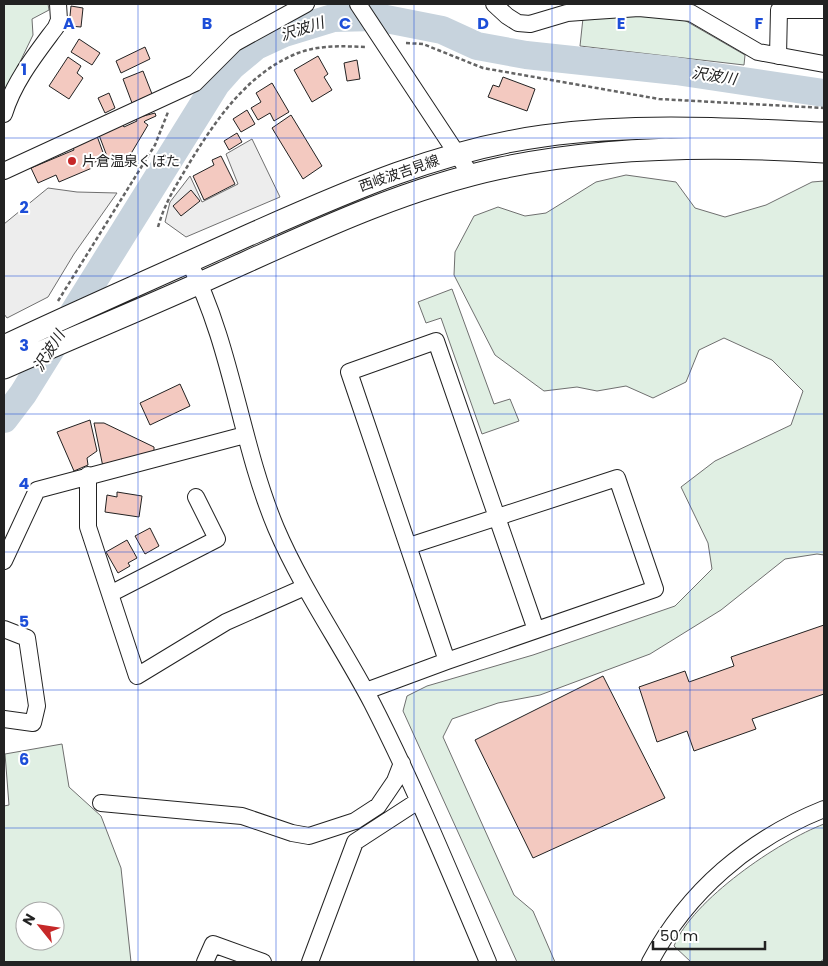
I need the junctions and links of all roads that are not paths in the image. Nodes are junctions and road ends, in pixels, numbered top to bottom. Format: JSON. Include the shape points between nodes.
{"nodes":[{"id":1,"x":58,"y":4,"type":"edge"},
{"id":2,"x":306,"y":4,"type":"edge"},
{"id":3,"x":358,"y":4,"type":"edge"},
{"id":4,"x":494,"y":4,"type":"edge"},
{"id":5,"x":691,"y":8,"type":"edge"},
{"id":6,"x":824,"y":10,"type":"edge"},
{"id":7,"x":778,"y":56,"type":"junction"},
{"id":8,"x":824,"y":64,"type":"edge"},
{"id":9,"x":4,"y":114,"type":"edge"},
{"id":10,"x":824,"y":132,"type":"edge"},
{"id":11,"x":824,"y":152,"type":"edge"},
{"id":12,"x":456,"y":154,"type":"junction"},
{"id":13,"x":4,"y":171,"type":"edge"},
{"id":14,"x":471,"y":176,"type":"junction"},
{"id":15,"x":189,"y":262,"type":"junction"},
{"id":16,"x":200,"y":283,"type":"junction"},
{"id":17,"x":4,"y":346,"type":"edge"},
{"id":18,"x":4,"y":368,"type":"edge"},
{"id":19,"x":245,"y":435,"type":"junction"},
{"id":20,"x":88,"y":475,"type":"junction"},
{"id":21,"x":196,"y":497,"type":"dead end"},
{"id":22,"x":497,"y":517,"type":"junction"},
{"id":23,"x":409,"y":546,"type":"junction"},
{"id":24,"x":4,"y":561,"type":"edge"},
{"id":25,"x":305,"y":587,"type":"junction"},
{"id":26,"x":110,"y":594,"type":"junction"},
{"id":27,"x":4,"y":629,"type":"edge"},
{"id":28,"x":536,"y":630,"type":"junction"},
{"id":29,"x":447,"y":660,"type":"junction"},
{"id":30,"x":366,"y":691,"type":"junction"},
{"id":31,"x":4,"y":719,"type":"edge"},
{"id":32,"x":402,"y":763,"type":"junction"},
{"id":33,"x":418,"y":801,"type":"junction"},
{"id":34,"x":101,"y":803,"type":"dead end"},
{"id":35,"x":824,"y":809,"type":"edge"},
{"id":36,"x":205,"y":962,"type":"edge"},
{"id":37,"x":263,"y":962,"type":"edge"},
{"id":38,"x":310,"y":962,"type":"edge"},
{"id":39,"x":488,"y":962,"type":"edge"},
{"id":40,"x":650,"y":962,"type":"edge"}],
"edges":[{"from":1,"to":9,"type":"street","via":[[56,27],[22,74],[8,99]]},
{"from":2,"to":13,"type":"street","via":[[235,43],[195,83]]},
{"from":3,"to":12,"type":"street"},
{"from":4,"to":5,"type":"street","via":[[507,16],[530,24],[567,13]]},
{"from":5,"to":7,"type":"street","via":[[758,52]]},
{"from":6,"to":7,"type":"street","via":[[779,10]]},
{"from":7,"to":8,"type":"street"},
{"from":10,"to":12,"type":"main road","name":"西岐波吉見線","via":[[606,129],[542,136]]},
{"from":11,"to":14,"type":"main road","name":"西岐波吉見線","via":[[640,150],[568,156]]},
{"from":12,"to":14,"type":"street"},
{"from":12,"to":15,"type":"main road","name":"西岐波吉見線","via":[[349,191]]},
{"from":14,"to":16,"type":"main road","name":"西岐波吉見線","via":[[368,209]]},
{"from":15,"to":16,"type":"street"},
{"from":15,"to":17,"type":"main road","name":"西岐波吉見線"},
{"from":16,"to":18,"type":"main road","name":"西岐波吉見線"},
{"from":16,"to":19,"type":"street","via":[[211,308]]},
{"from":19,"to":20,"type":"street"},
{"from":19,"to":25,"type":"street","via":[[268,506]]},
{"from":20,"to":24,"type":"street","via":[[37,490]]},
{"from":20,"to":26,"type":"street","via":[[88,527]]},
{"from":21,"to":26,"type":"street","via":[[217,539]]},
{"from":22,"to":23,"type":"street"},
{"from":22,"to":23,"type":"street","via":[[436,341],[349,372]]},
{"from":22,"to":28,"type":"street"},
{"from":22,"to":28,"type":"street","via":[[618,478],[655,589]]},
{"from":23,"to":29,"type":"street"},
{"from":25,"to":26,"type":"street","via":[[226,622],[137,676]]},
{"from":25,"to":30,"type":"street"},
{"from":27,"to":31,"type":"street","via":[[27,638],[37,706],[33,723]]},
{"from":28,"to":29,"type":"street"},
{"from":29,"to":30,"type":"street"},
{"from":30,"to":32,"type":"street"},
{"from":32,"to":33,"type":"street"},
{"from":32,"to":34,"type":"street","via":[[395,781],[378,806],[355,821],[309,836],[242,816]]},
{"from":33,"to":38,"type":"street","via":[[355,842]]},
{"from":33,"to":39,"type":"street"},
{"from":35,"to":40,"type":"street","via":[[767,838],[702,889],[674,921]]},
{"from":36,"to":37,"type":"street","via":[[213,944]]}]}
